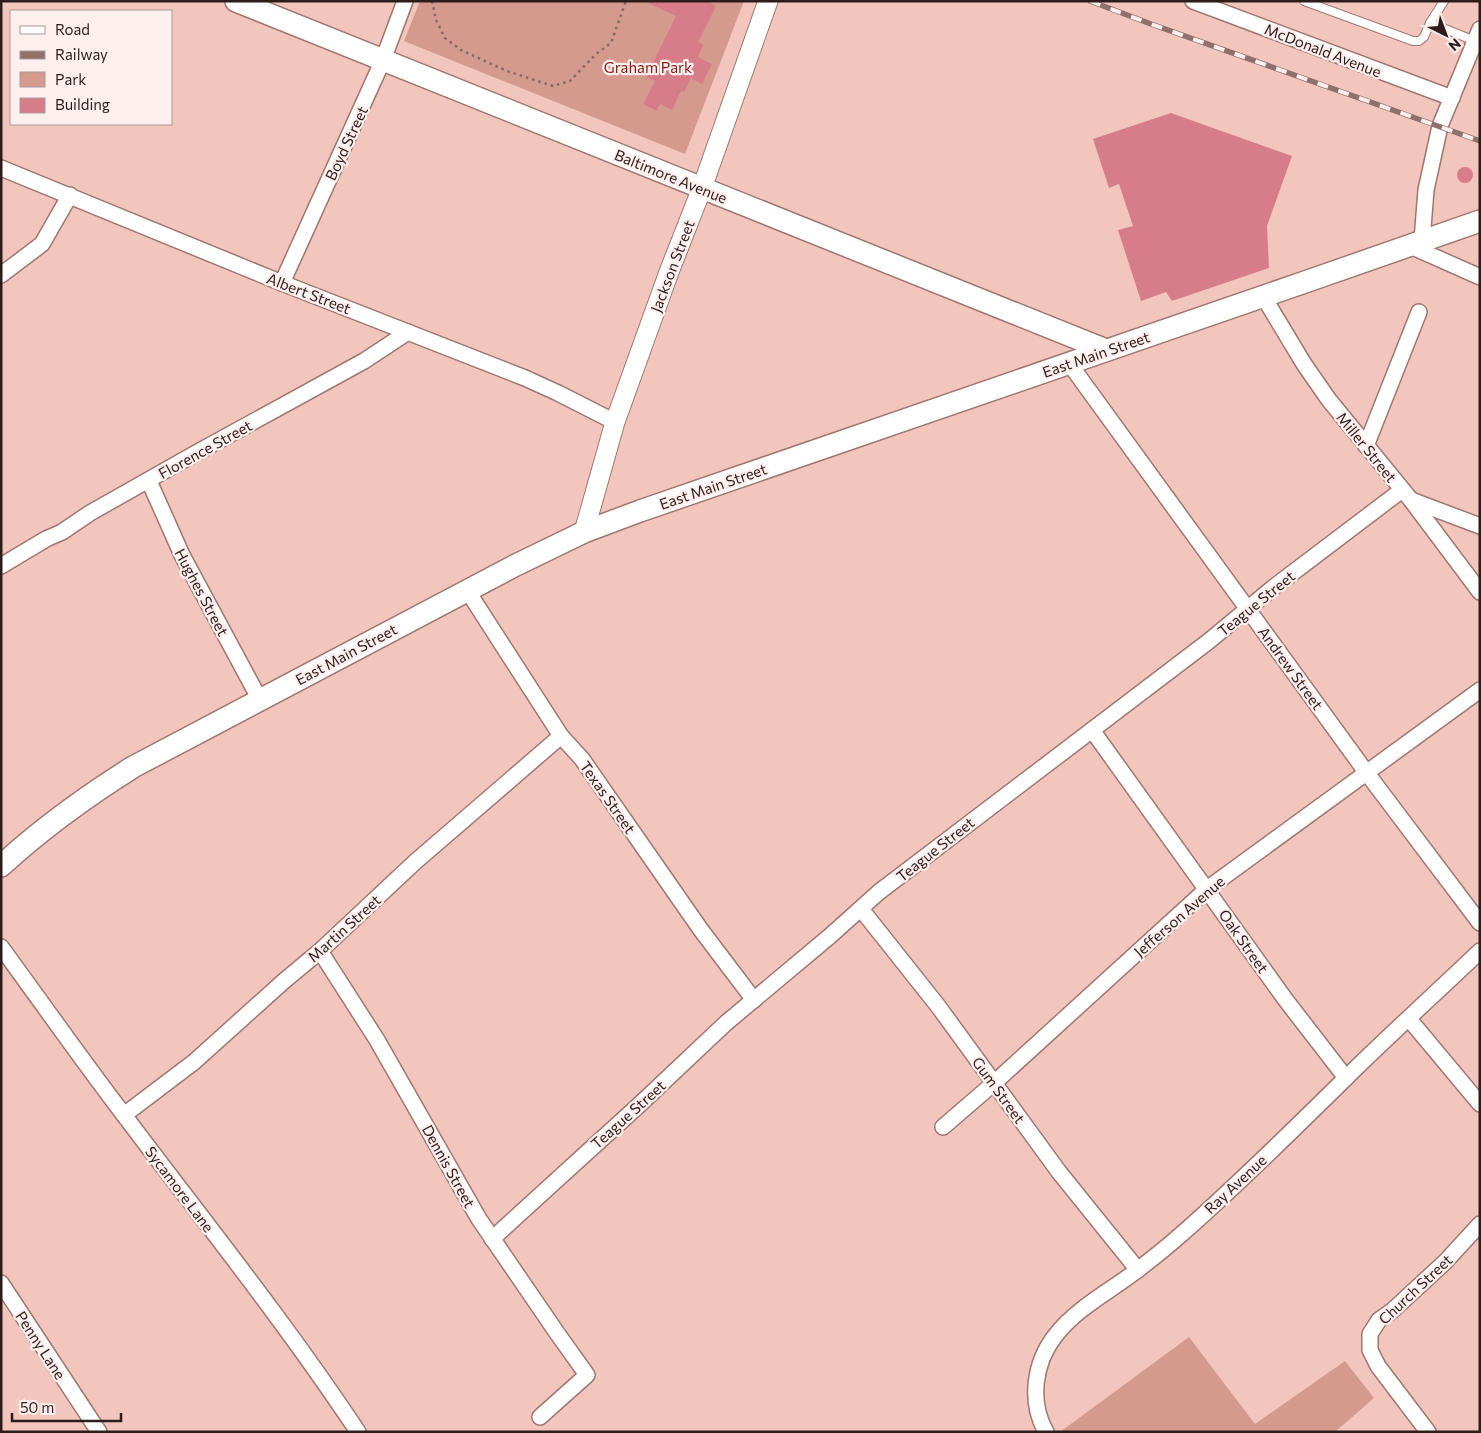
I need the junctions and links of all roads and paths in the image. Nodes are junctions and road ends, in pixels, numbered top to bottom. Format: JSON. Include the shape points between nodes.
{"nodes":[{"id":1,"x":236,"y":1,"type":"edge"},
{"id":2,"x":405,"y":1,"type":"edge"},
{"id":3,"x":432,"y":1,"type":"edge"},
{"id":4,"x":626,"y":1,"type":"edge"},
{"id":5,"x":768,"y":1,"type":"edge"},
{"id":6,"x":1193,"y":1,"type":"edge"},
{"id":7,"x":1304,"y":1,"type":"edge"},
{"id":8,"x":1444,"y":1,"type":"edge"},
{"id":9,"x":1327,"y":5,"type":"edge"},
{"id":10,"x":1430,"y":23,"type":"junction"},
{"id":11,"x":1477,"y":41,"type":"edge"},
{"id":12,"x":383,"y":60,"type":"junction"},
{"id":13,"x":1452,"y":98,"type":"junction"},
{"id":14,"x":1,"y":168,"type":"edge"},
{"id":15,"x":702,"y":188,"type":"junction"},
{"id":16,"x":70,"y":195,"type":"junction"},
{"id":17,"x":1480,"y":221,"type":"edge"},
{"id":18,"x":1415,"y":243,"type":"junction"},
{"id":19,"x":1,"y":275,"type":"edge"},
{"id":20,"x":1480,"y":277,"type":"edge"},
{"id":21,"x":282,"y":283,"type":"junction"},
{"id":22,"x":1264,"y":296,"type":"junction"},
{"id":23,"x":1419,"y":312,"type":"dead end"},
{"id":24,"x":408,"y":332,"type":"junction"},
{"id":25,"x":1106,"y":350,"type":"junction"},
{"id":26,"x":1069,"y":363,"type":"junction"},
{"id":27,"x":615,"y":422,"type":"junction"},
{"id":28,"x":1366,"y":446,"type":"junction"},
{"id":29,"x":149,"y":481,"type":"junction"},
{"id":30,"x":1406,"y":495,"type":"junction"},
{"id":31,"x":1480,"y":526,"type":"edge"},
{"id":32,"x":584,"y":532,"type":"junction"},
{"id":33,"x":1,"y":566,"type":"edge"},
{"id":34,"x":467,"y":590,"type":"junction"},
{"id":35,"x":1480,"y":592,"type":"edge"},
{"id":36,"x":1248,"y":608,"type":"junction"},
{"id":37,"x":1480,"y":690,"type":"edge"},
{"id":38,"x":260,"y":700,"type":"junction"},
{"id":39,"x":1092,"y":730,"type":"junction"},
{"id":40,"x":560,"y":736,"type":"junction"},
{"id":41,"x":1366,"y":772,"type":"junction"},
{"id":42,"x":1,"y":866,"type":"edge"},
{"id":43,"x":1207,"y":889,"type":"junction"},
{"id":44,"x":861,"y":909,"type":"junction"},
{"id":45,"x":1480,"y":923,"type":"edge"},
{"id":46,"x":1,"y":947,"type":"edge"},
{"id":47,"x":320,"y":951,"type":"junction"},
{"id":48,"x":1480,"y":951,"type":"edge"},
{"id":49,"x":754,"y":1000,"type":"junction"},
{"id":50,"x":1408,"y":1019,"type":"junction"},
{"id":51,"x":1346,"y":1078,"type":"junction"},
{"id":52,"x":994,"y":1083,"type":"junction"},
{"id":53,"x":1480,"y":1104,"type":"edge"},
{"id":54,"x":124,"y":1115,"type":"junction"},
{"id":55,"x":943,"y":1127,"type":"dead end"},
{"id":56,"x":1480,"y":1224,"type":"edge"},
{"id":57,"x":492,"y":1239,"type":"junction"},
{"id":58,"x":1138,"y":1270,"type":"junction"},
{"id":59,"x":1,"y":1284,"type":"edge"},
{"id":60,"x":540,"y":1418,"type":"dead end"},
{"id":61,"x":99,"y":1432,"type":"edge"},
{"id":62,"x":358,"y":1432,"type":"edge"},
{"id":63,"x":1046,"y":1432,"type":"edge"},
{"id":64,"x":1428,"y":1432,"type":"edge"}],
"edges":[{"from":1,"to":12,"type":"main road","name":"Baltimore Avenue"},
{"from":2,"to":12,"type":"street","name":"Boyd Street"},
{"from":3,"to":4,"type":"path","via":[[436,20],[445,38],[460,50],[507,71],[553,86],[570,81],[611,43]]},
{"from":5,"to":15,"type":"street","name":"Jackson Street"},
{"from":6,"to":13,"type":"street","name":"McDonald Avenue"},
{"from":7,"to":9,"type":"lane"},
{"from":8,"to":10,"type":"lane"},
{"from":9,"to":10,"type":"lane","via":[[1413,41],[1424,37]]},
{"from":10,"to":11,"type":"lane"},
{"from":11,"to":13,"type":"street"},
{"from":12,"to":15,"type":"main road","name":"Baltimore Avenue"},
{"from":12,"to":21,"type":"street","name":"Boyd Street"},
{"from":13,"to":18,"type":"street","via":[[1432,157]]},
{"from":14,"to":16,"type":"street","name":"Albert Street"},
{"from":15,"to":25,"type":"main road","name":"Baltimore Avenue"},
{"from":15,"to":27,"type":"street","name":"Jackson Street"},
{"from":16,"to":19,"type":"street","via":[[42,244]]},
{"from":16,"to":21,"type":"street","name":"Albert Street"},
{"from":17,"to":18,"type":"main road","name":"East Main Street"},
{"from":18,"to":20,"type":"street"},
{"from":18,"to":22,"type":"main road","name":"East Main Street"},
{"from":21,"to":24,"type":"street","name":"Albert Street"},
{"from":22,"to":25,"type":"main road","name":"East Main Street"},
{"from":22,"to":28,"type":"street","name":"Miller Street","via":[[1304,364]]},
{"from":23,"to":28,"type":"street"},
{"from":24,"to":27,"type":"street","name":"Albert Street","via":[[533,382]]},
{"from":24,"to":29,"type":"street","name":"Florence Street","via":[[364,361]]},
{"from":25,"to":26,"type":"main road","name":"East Main Street"},
{"from":26,"to":32,"type":"main road","name":"East Main Street"},
{"from":26,"to":36,"type":"street","name":"Andrew Street"},
{"from":27,"to":32,"type":"street","name":"Jackson Street"},
{"from":28,"to":30,"type":"street","name":"Miller Street"},
{"from":29,"to":33,"type":"street","name":"Florence Street"},
{"from":29,"to":38,"type":"street","name":"Hughes Street","via":[[182,555]]},
{"from":30,"to":31,"type":"street"},
{"from":30,"to":35,"type":"street","name":"Miller Street"},
{"from":30,"to":36,"type":"street","name":"Teague Street"},
{"from":32,"to":34,"type":"main road","name":"East Main Street"},
{"from":34,"to":38,"type":"main road","name":"East Main Street"},
{"from":34,"to":40,"type":"street","name":"Texas Street"},
{"from":36,"to":39,"type":"street","name":"Teague Street"},
{"from":36,"to":41,"type":"street","name":"Andrew Street"},
{"from":37,"to":41,"type":"street","name":"Jefferson Avenue"},
{"from":38,"to":42,"type":"main road","name":"East Main Street","via":[[103,786]]},
{"from":39,"to":43,"type":"street","name":"Oak Street"},
{"from":39,"to":44,"type":"street","name":"Teague Street"},
{"from":40,"to":47,"type":"street","name":"Martin Street","via":[[414,862]]},
{"from":40,"to":49,"type":"street","name":"Texas Street","via":[[582,759],[700,930]]},
{"from":41,"to":43,"type":"street","name":"Jefferson Avenue"},
{"from":41,"to":45,"type":"street","name":"Andrew Street"},
{"from":43,"to":51,"type":"street","name":"Oak Street"},
{"from":43,"to":52,"type":"street","name":"Jefferson Avenue"},
{"from":44,"to":49,"type":"street","name":"Teague Street"},
{"from":44,"to":52,"type":"street","name":"Gum Street"},
{"from":46,"to":54,"type":"street","name":"Sycamore Lane"},
{"from":47,"to":54,"type":"street","name":"Martin Street","via":[[194,1062]]},
{"from":47,"to":57,"type":"street","name":"Dennis Street","via":[[377,1040]]},
{"from":48,"to":50,"type":"street","name":"Ray Avenue"},
{"from":49,"to":57,"type":"street","name":"Teague Street"},
{"from":50,"to":51,"type":"street","name":"Ray Avenue"},
{"from":50,"to":53,"type":"street"},
{"from":51,"to":58,"type":"street","name":"Ray Avenue","via":[[1184,1232]]},
{"from":52,"to":55,"type":"street","name":"Jefferson Avenue"},
{"from":52,"to":58,"type":"street","name":"Gum Street","via":[[1059,1172]]},
{"from":54,"to":62,"type":"street","name":"Sycamore Lane","via":[[245,1274]]},
{"from":56,"to":64,"type":"street","name":"Church Street","via":[[1444,1262],[1379,1320],[1370,1334],[1370,1350],[1378,1366]]},
{"from":57,"to":60,"type":"street","name":"Dennis Street","via":[[587,1375]]},
{"from":58,"to":63,"type":"street","name":"Ray Avenue","via":[[1079,1311],[1054,1337],[1038,1368],[1035,1386],[1040,1421]]},
{"from":59,"to":61,"type":"street","name":"Penny Lane"}]}
